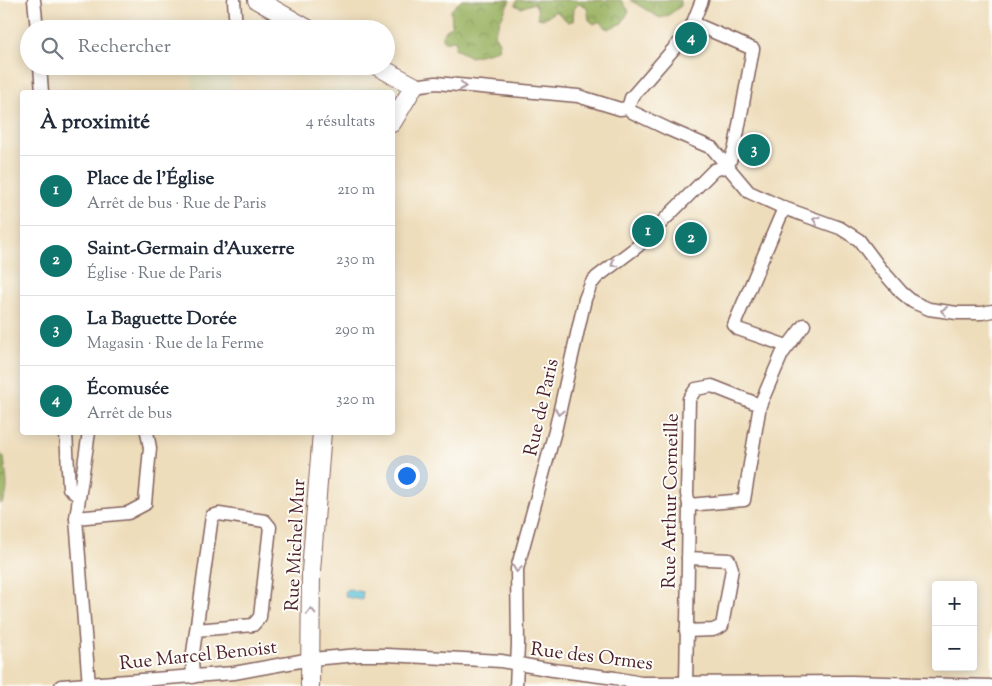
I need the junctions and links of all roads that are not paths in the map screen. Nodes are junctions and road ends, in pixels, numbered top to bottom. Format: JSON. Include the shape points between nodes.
{"nodes":[{"id":1,"x":34,"y":0,"type":"edge"},
{"id":2,"x":234,"y":0,"type":"edge"},
{"id":3,"x":257,"y":0,"type":"edge"},
{"id":4,"x":702,"y":0,"type":"edge"},
{"id":5,"x":36,"y":20,"type":"edge"},
{"id":6,"x":235,"y":20,"type":"edge"},
{"id":7,"x":292,"y":20,"type":"edge"},
{"id":8,"x":694,"y":23,"type":"junction"},
{"id":9,"x":41,"y":75,"type":"edge"},
{"id":10,"x":394,"y":75,"type":"edge"},
{"id":11,"x":414,"y":86,"type":"junction"},
{"id":12,"x":42,"y":90,"type":"edge"},
{"id":13,"x":628,"y":108,"type":"junction"},
{"id":14,"x":395,"y":118,"type":"edge"},
{"id":15,"x":728,"y":166,"type":"junction"},
{"id":16,"x":784,"y":208,"type":"junction"},
{"id":17,"x":992,"y":311,"type":"edge"},
{"id":18,"x":804,"y":325,"type":"dead end"},
{"id":19,"x":787,"y":346,"type":"junction"},
{"id":20,"x":760,"y":405,"type":"junction"},
{"id":21,"x":66,"y":435,"type":"edge"},
{"id":22,"x":89,"y":435,"type":"edge"},
{"id":23,"x":148,"y":435,"type":"edge"},
{"id":24,"x":322,"y":435,"type":"edge"},
{"id":25,"x":79,"y":497,"type":"junction"},
{"id":26,"x":689,"y":505,"type":"junction"},
{"id":27,"x":76,"y":518,"type":"junction"},
{"id":28,"x":688,"y":558,"type":"junction"},
{"id":29,"x":196,"y":630,"type":"junction"},
{"id":30,"x":686,"y":631,"type":"junction"},
{"id":31,"x":311,"y":660,"type":"junction"},
{"id":32,"x":517,"y":664,"type":"junction"},
{"id":33,"x":193,"y":677,"type":"junction"},
{"id":34,"x":614,"y":682,"type":"edge"},
{"id":35,"x":686,"y":684,"type":"junction"},
{"id":36,"x":851,"y":684,"type":"edge"},
{"id":37,"x":89,"y":685,"type":"edge"},
{"id":38,"x":61,"y":686,"type":"edge"},
{"id":39,"x":310,"y":686,"type":"edge"},
{"id":40,"x":516,"y":686,"type":"edge"},
{"id":41,"x":990,"y":686,"type":"edge"}],
"edges":[{"from":1,"to":5,"type":"street"},
{"from":2,"to":6,"type":"street"},
{"from":3,"to":7,"type":"street"},
{"from":4,"to":8,"type":"street"},
{"from":8,"to":13,"type":"street","via":[[631,98]]},
{"from":8,"to":15,"type":"street","via":[[753,49],[735,147]]},
{"from":9,"to":12,"type":"street"},
{"from":10,"to":11,"type":"street"},
{"from":11,"to":13,"type":"street","one_way":true,"via":[[436,84],[578,96],[620,109]]},
{"from":11,"to":14,"type":"street"},
{"from":13,"to":15,"type":"street","via":[[668,130],[712,148]]},
{"from":15,"to":16,"type":"street","via":[[749,192]]},
{"from":15,"to":32,"type":"street","name":"Rue de Paris","one_way":true,"via":[[714,170],[638,246],[591,284],[517,569]]},
{"from":17,"to":16,"type":"street","one_way":true,"via":[[958,313],[928,309],[913,302],[880,268],[859,240],[840,228]]},
{"from":16,"to":19,"type":"street","via":[[734,325]]},
{"from":18,"to":19,"type":"street"},
{"from":19,"to":20,"type":"street"},
{"from":20,"to":26,"type":"street","via":[[744,500]]},
{"from":20,"to":26,"type":"street","name":"Rue Arthur Corneille","via":[[712,386],[696,389],[689,399]]},
{"from":21,"to":25,"type":"street","via":[[69,488]]},
{"from":22,"to":25,"type":"street"},
{"from":23,"to":27,"type":"street","via":[[145,504],[128,513]]},
{"from":31,"to":24,"type":"street","name":"Rue Michel Mur","one_way":true,"via":[[311,571]]},
{"from":25,"to":27,"type":"street"},
{"from":26,"to":28,"type":"street","name":"Rue Arthur Corneille"},
{"from":27,"to":37,"type":"street"},
{"from":28,"to":30,"type":"street","name":"Rue Arthur Corneille"},
{"from":28,"to":30,"type":"street","via":[[729,560],[732,569],[722,626],[714,630]]},
{"from":29,"to":29,"type":"street","via":[[212,516],[219,514],[265,521],[270,527],[260,617],[253,625]]},
{"from":29,"to":33,"type":"street"},
{"from":30,"to":35,"type":"street","name":"Rue Arthur Corneille"},
{"from":31,"to":32,"type":"street","name":"Rue des Ormes","via":[[387,655]]},
{"from":31,"to":33,"type":"street","name":"Rue Marcel Benoist","via":[[234,674]]},
{"from":31,"to":39,"type":"street","name":"Rue Michel Mur"},
{"from":32,"to":34,"type":"street","name":"Rue des Ormes"},
{"from":32,"to":40,"type":"street","name":"Rue de Paris"},
{"from":33,"to":37,"type":"street","name":"Rue Marcel Benoist"},
{"from":34,"to":35,"type":"street","name":"Rue des Ormes"},
{"from":35,"to":36,"type":"street","name":"Rue des Ormes"},
{"from":36,"to":41,"type":"street","name":"Rue des Ormes"},
{"from":37,"to":38,"type":"street","name":"Rue Marcel Benoist"}]}
